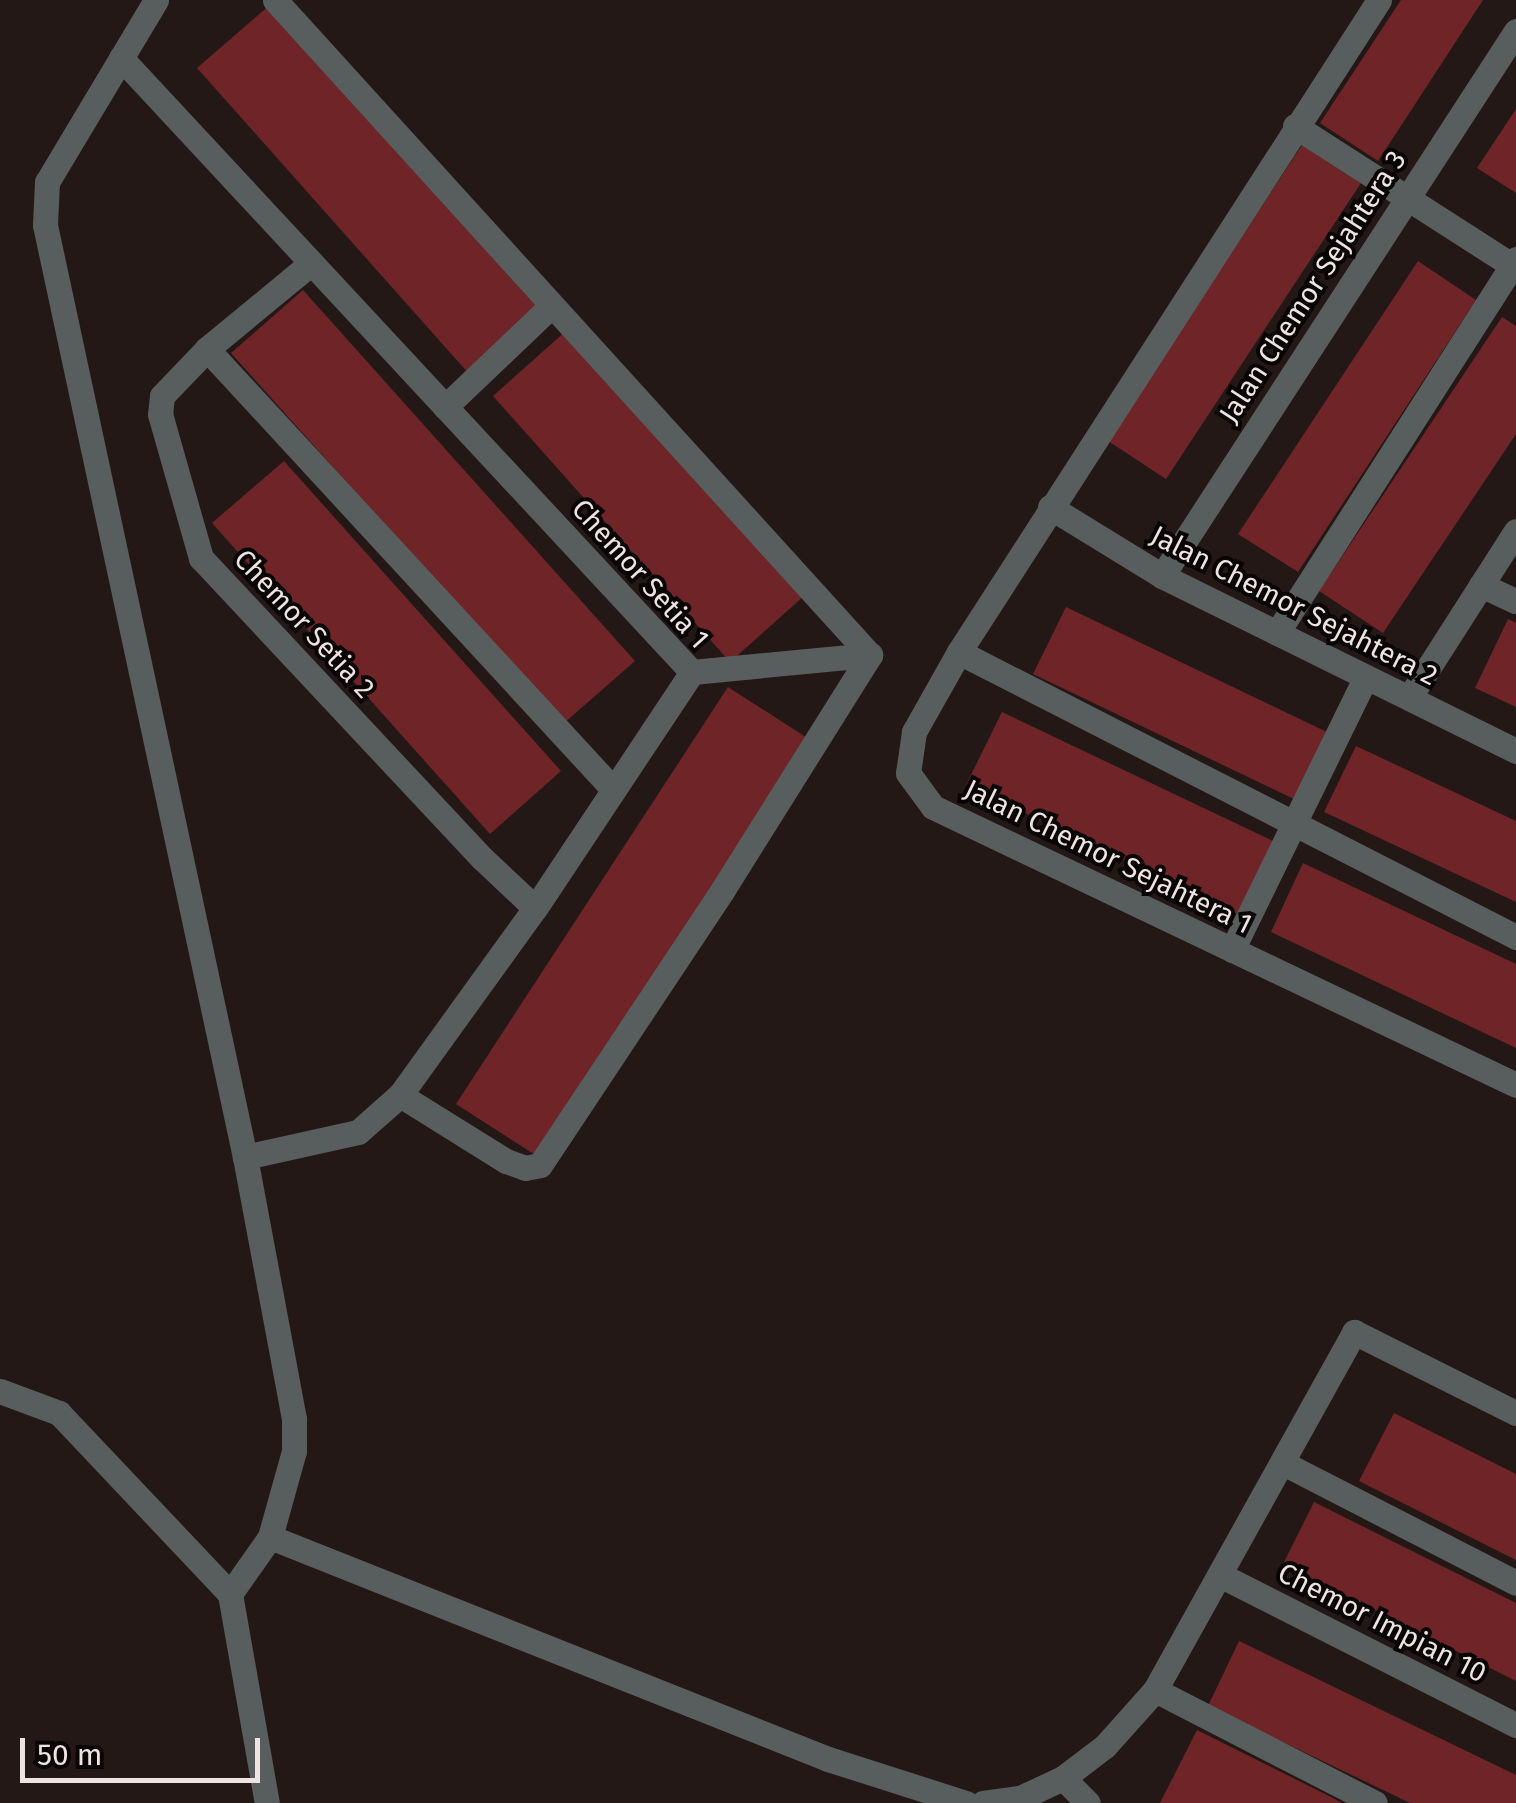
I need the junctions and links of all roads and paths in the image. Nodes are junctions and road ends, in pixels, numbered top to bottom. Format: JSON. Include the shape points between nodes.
{"nodes":[{"id":1,"x":156,"y":0,"type":"edge"},
{"id":2,"x":275,"y":0,"type":"edge"},
{"id":3,"x":1379,"y":0,"type":"edge"},
{"id":4,"x":1516,"y":31,"type":"edge"},
{"id":5,"x":121,"y":58,"type":"junction"},
{"id":6,"x":1296,"y":126,"type":"junction"},
{"id":7,"x":1407,"y":197,"type":"junction"},
{"id":8,"x":310,"y":264,"type":"junction"},
{"id":9,"x":1515,"y":264,"type":"edge"},
{"id":10,"x":552,"y":306,"type":"junction"},
{"id":11,"x":207,"y":349,"type":"junction"},
{"id":12,"x":445,"y":407,"type":"junction"},
{"id":13,"x":1050,"y":507,"type":"junction"},
{"id":14,"x":1516,"y":531,"type":"edge"},
{"id":15,"x":1162,"y":576,"type":"junction"},
{"id":16,"x":1481,"y":585,"type":"junction"},
{"id":17,"x":1516,"y":601,"type":"edge"},
{"id":18,"x":1277,"y":633,"type":"junction"},
{"id":19,"x":959,"y":652,"type":"junction"},
{"id":20,"x":870,"y":655,"type":"junction"},
{"id":21,"x":692,"y":672,"type":"junction"},
{"id":22,"x":1366,"y":677,"type":"junction"},
{"id":23,"x":1408,"y":698,"type":"junction"},
{"id":24,"x":1516,"y":750,"type":"edge"},
{"id":25,"x":612,"y":788,"type":"junction"},
{"id":26,"x":1294,"y":824,"type":"junction"},
{"id":27,"x":536,"y":908,"type":"junction"},
{"id":28,"x":1516,"y":938,"type":"edge"},
{"id":29,"x":1232,"y":950,"type":"junction"},
{"id":30,"x":1516,"y":1085,"type":"edge"},
{"id":31,"x":400,"y":1096,"type":"junction"},
{"id":32,"x":245,"y":1156,"type":"junction"},
{"id":33,"x":0,"y":1391,"type":"edge"},
{"id":34,"x":1516,"y":1413,"type":"edge"},
{"id":35,"x":1283,"y":1463,"type":"junction"},
{"id":36,"x":270,"y":1537,"type":"junction"},
{"id":37,"x":1220,"y":1576,"type":"junction"},
{"id":38,"x":1516,"y":1582,"type":"edge"},
{"id":39,"x":230,"y":1594,"type":"junction"},
{"id":40,"x":1155,"y":1690,"type":"junction"},
{"id":41,"x":1516,"y":1725,"type":"edge"},
{"id":42,"x":1064,"y":1778,"type":"junction"},
{"id":43,"x":267,"y":1803,"type":"edge"},
{"id":44,"x":966,"y":1803,"type":"edge"},
{"id":45,"x":983,"y":1803,"type":"edge"},
{"id":46,"x":1088,"y":1803,"type":"edge"},
{"id":47,"x":1374,"y":1803,"type":"edge"}],
"edges":[{"from":1,"to":5,"type":"street"},
{"from":2,"to":10,"type":"street"},
{"from":3,"to":6,"type":"street","name":"Jalan Chemor Sejahtera 1"},
{"from":4,"to":7,"type":"street","name":"Jalan Chemor Sejahtera 3"},
{"from":5,"to":8,"type":"street","name":"Chemor Setia 1"},
{"from":5,"to":32,"type":"street","via":[[47,182],[45,225]]},
{"from":6,"to":7,"type":"street"},
{"from":6,"to":13,"type":"street","name":"Jalan Chemor Sejahtera 1"},
{"from":7,"to":9,"type":"street"},
{"from":7,"to":15,"type":"street","name":"Jalan Chemor Sejahtera 3"},
{"from":8,"to":11,"type":"street","name":"Chemor Setia 2"},
{"from":8,"to":12,"type":"street","name":"Chemor Setia 1"},
{"from":9,"to":18,"type":"street"},
{"from":10,"to":12,"type":"street"},
{"from":10,"to":20,"type":"street"},
{"from":11,"to":25,"type":"street"},
{"from":11,"to":27,"type":"street","name":"Chemor Setia 2","via":[[168,385],[160,414],[201,558]]},
{"from":12,"to":21,"type":"street","name":"Chemor Setia 1"},
{"from":13,"to":15,"type":"street","name":"Jalan Chemor Sejahtera 2"},
{"from":13,"to":19,"type":"street","name":"Jalan Chemor Sejahtera 1"},
{"from":14,"to":16,"type":"street"},
{"from":15,"to":18,"type":"street","name":"Jalan Chemor Sejahtera 2"},
{"from":16,"to":17,"type":"street"},
{"from":16,"to":23,"type":"street"},
{"from":18,"to":22,"type":"street","name":"Jalan Chemor Sejahtera 2"},
{"from":19,"to":26,"type":"street"},
{"from":19,"to":29,"type":"street","name":"Jalan Chemor Sejahtera 1","via":[[914,732],[908,773],[933,807]]},
{"from":20,"to":21,"type":"street"},
{"from":20,"to":31,"type":"street","via":[[540,1164],[525,1168],[506,1161]]},
{"from":21,"to":25,"type":"street","name":"Chemor Setia 1"},
{"from":22,"to":23,"type":"street","name":"Jalan Chemor Sejahtera 2"},
{"from":22,"to":26,"type":"street"},
{"from":23,"to":24,"type":"street","name":"Jalan Chemor Sejahtera 2"},
{"from":25,"to":27,"type":"street","name":"Chemor Setia 1"},
{"from":26,"to":28,"type":"street"},
{"from":26,"to":29,"type":"street"},
{"from":27,"to":31,"type":"street","name":"Chemor Setia 1"},
{"from":29,"to":30,"type":"street","name":"Jalan Chemor Sejahtera 1"},
{"from":31,"to":32,"type":"street","name":"Chemor Setia 1","via":[[358,1132]]},
{"from":32,"to":36,"type":"street","via":[[294,1419],[294,1450]]},
{"from":33,"to":39,"type":"street","via":[[59,1413]]},
{"from":34,"to":35,"type":"street","via":[[1354,1332]]},
{"from":35,"to":37,"type":"street"},
{"from":35,"to":38,"type":"street"},
{"from":36,"to":39,"type":"street"},
{"from":36,"to":44,"type":"street","via":[[828,1759]]},
{"from":37,"to":40,"type":"street"},
{"from":37,"to":41,"type":"street","name":"Chemor Impian 10"},
{"from":39,"to":43,"type":"street"},
{"from":40,"to":42,"type":"street","via":[[1105,1746]]},
{"from":40,"to":47,"type":"street"},
{"from":42,"to":45,"type":"street","via":[[1020,1798]]},
{"from":42,"to":46,"type":"street"}]}
